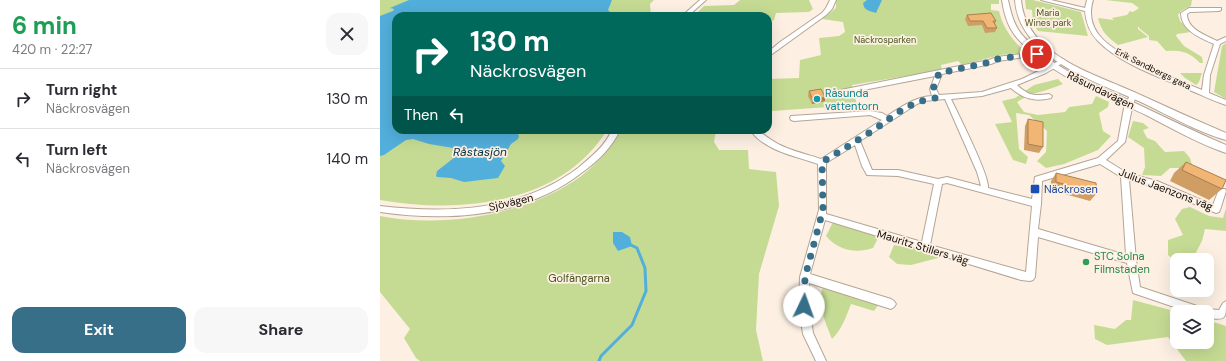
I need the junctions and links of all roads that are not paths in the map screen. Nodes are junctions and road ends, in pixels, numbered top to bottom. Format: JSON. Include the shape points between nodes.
{"nodes":[{"id":1,"x":703,"y":0,"type":"edge"},
{"id":2,"x":833,"y":0,"type":"edge"},
{"id":3,"x":1005,"y":0,"type":"edge"},
{"id":4,"x":1018,"y":0,"type":"edge"},
{"id":5,"x":1044,"y":0,"type":"edge"},
{"id":6,"x":1090,"y":0,"type":"edge"},
{"id":7,"x":1219,"y":9,"type":"dead end"},
{"id":8,"x":1087,"y":10,"type":"junction"},
{"id":9,"x":690,"y":12,"type":"edge"},
{"id":10,"x":1226,"y":39,"type":"edge"},
{"id":11,"x":1217,"y":43,"type":"junction"},
{"id":12,"x":772,"y":52,"type":"edge"},
{"id":13,"x":1037,"y":54,"type":"junction"},
{"id":14,"x":1063,"y":61,"type":"junction"},
{"id":15,"x":1054,"y":66,"type":"junction"},
{"id":16,"x":939,"y":73,"type":"junction"},
{"id":17,"x":1011,"y":84,"type":"junction"},
{"id":18,"x":833,"y":94,"type":"dead end"},
{"id":19,"x":1205,"y":94,"type":"junction"},
{"id":20,"x":1049,"y":96,"type":"dead end"},
{"id":21,"x":947,"y":97,"type":"junction"},
{"id":22,"x":936,"y":98,"type":"junction"},
{"id":23,"x":1131,"y":100,"type":"junction"},
{"id":24,"x":1226,"y":103,"type":"edge"},
{"id":25,"x":794,"y":118,"type":"dead end"},
{"id":26,"x":888,"y":120,"type":"junction"},
{"id":27,"x":613,"y":134,"type":"edge"},
{"id":28,"x":758,"y":134,"type":"edge"},
{"id":29,"x":1226,"y":137,"type":"edge"},
{"id":30,"x":856,"y":141,"type":"junction"},
{"id":31,"x":1226,"y":150,"type":"edge"},
{"id":32,"x":1101,"y":160,"type":"junction"},
{"id":33,"x":822,"y":162,"type":"junction"},
{"id":34,"x":1126,"y":176,"type":"junction"},
{"id":35,"x":938,"y":182,"type":"junction"},
{"id":36,"x":984,"y":190,"type":"junction"},
{"id":37,"x":1222,"y":191,"type":"edge"},
{"id":38,"x":1037,"y":204,"type":"junction"},
{"id":39,"x":380,"y":209,"type":"edge"},
{"id":40,"x":822,"y":216,"type":"junction"},
{"id":41,"x":1035,"y":232,"type":"junction"},
{"id":42,"x":925,"y":248,"type":"junction"},
{"id":43,"x":1131,"y":260,"type":"junction"},
{"id":44,"x":805,"y":277,"type":"junction"},
{"id":45,"x":891,"y":304,"type":"dead end"},
{"id":46,"x":1182,"y":305,"type":"edge"},
{"id":47,"x":1226,"y":306,"type":"edge"},
{"id":48,"x":1214,"y":314,"type":"edge"},
{"id":49,"x":821,"y":361,"type":"edge"}],
"edges":[{"from":1,"to":9,"type":"street"},
{"from":2,"to":12,"type":"street","via":[[824,14]]},
{"from":3,"to":13,"type":"street","name":"Råsundavägen","via":[[1012,24],[1022,40]]},
{"from":4,"to":14,"type":"street","name":"Råsundavägen","via":[[1022,20],[1032,36]]},
{"from":5,"to":8,"type":"street"},
{"from":6,"to":8,"type":"street"},
{"from":7,"to":11,"type":"street","via":[[1189,10],[1183,15],[1193,30]]},
{"from":8,"to":19,"type":"street","name":"Erik Sandbergs gata","via":[[1093,31],[1111,49]]},
{"from":10,"to":11,"type":"street"},
{"from":11,"to":19,"type":"street","via":[[1207,75]]},
{"from":13,"to":15,"type":"street","name":"Råsundavägen"},
{"from":13,"to":16,"type":"street","via":[[997,59]]},
{"from":14,"to":15,"type":"street"},
{"from":14,"to":23,"type":"street","name":"Råsundavägen"},
{"from":15,"to":17,"type":"street"},
{"from":15,"to":23,"type":"street","name":"Råsundavägen"},
{"from":16,"to":18,"type":"street"},
{"from":16,"to":22,"type":"street","via":[[933,89]]},
{"from":17,"to":20,"type":"street","via":[[1030,98]]},
{"from":17,"to":21,"type":"street","via":[[982,94]]},
{"from":19,"to":24,"type":"street","name":"Erik Sandbergs gata"},
{"from":21,"to":22,"type":"street"},
{"from":21,"to":36,"type":"street","via":[[981,172]]},
{"from":22,"to":26,"type":"street","via":[[915,102]]},
{"from":23,"to":29,"type":"street","name":"Råsundavägen"},
{"from":23,"to":31,"type":"street","name":"Råsundavägen"},
{"from":23,"to":32,"type":"street","via":[[1121,142]]},
{"from":25,"to":26,"type":"street","via":[[870,113]]},
{"from":26,"to":30,"type":"street"},
{"from":27,"to":39,"type":"street","name":"Sjövägen","via":[[603,149],[581,170],[556,188],[539,196],[467,212],[408,213]]},
{"from":28,"to":33,"type":"street","via":[[776,148]]},
{"from":30,"to":33,"type":"street"},
{"from":30,"to":35,"type":"street","via":[[862,149],[870,173],[898,173]]},
{"from":32,"to":34,"type":"street","name":"Julius Jaenzons väg"},
{"from":32,"to":38,"type":"street","via":[[1038,179]]},
{"from":33,"to":40,"type":"street"},
{"from":34,"to":37,"type":"street","name":"Julius Jaenzons väg","via":[[1154,183],[1216,210]]},
{"from":34,"to":43,"type":"street"},
{"from":35,"to":36,"type":"street","via":[[947,180]]},
{"from":35,"to":42,"type":"street"},
{"from":36,"to":38,"type":"street"},
{"from":38,"to":41,"type":"street"},
{"from":40,"to":42,"type":"street","name":"Mauritz Stillers väg"},
{"from":40,"to":44,"type":"street"},
{"from":41,"to":42,"type":"street","name":"Mauritz Stillers väg","via":[[1030,277]]},
{"from":41,"to":43,"type":"street"},
{"from":43,"to":46,"type":"street","via":[[1136,290]]},
{"from":44,"to":45,"type":"street"},
{"from":44,"to":49,"type":"street","via":[[804,306],[808,334]]},
{"from":47,"to":48,"type":"street","via":[[1221,315]]}]}
